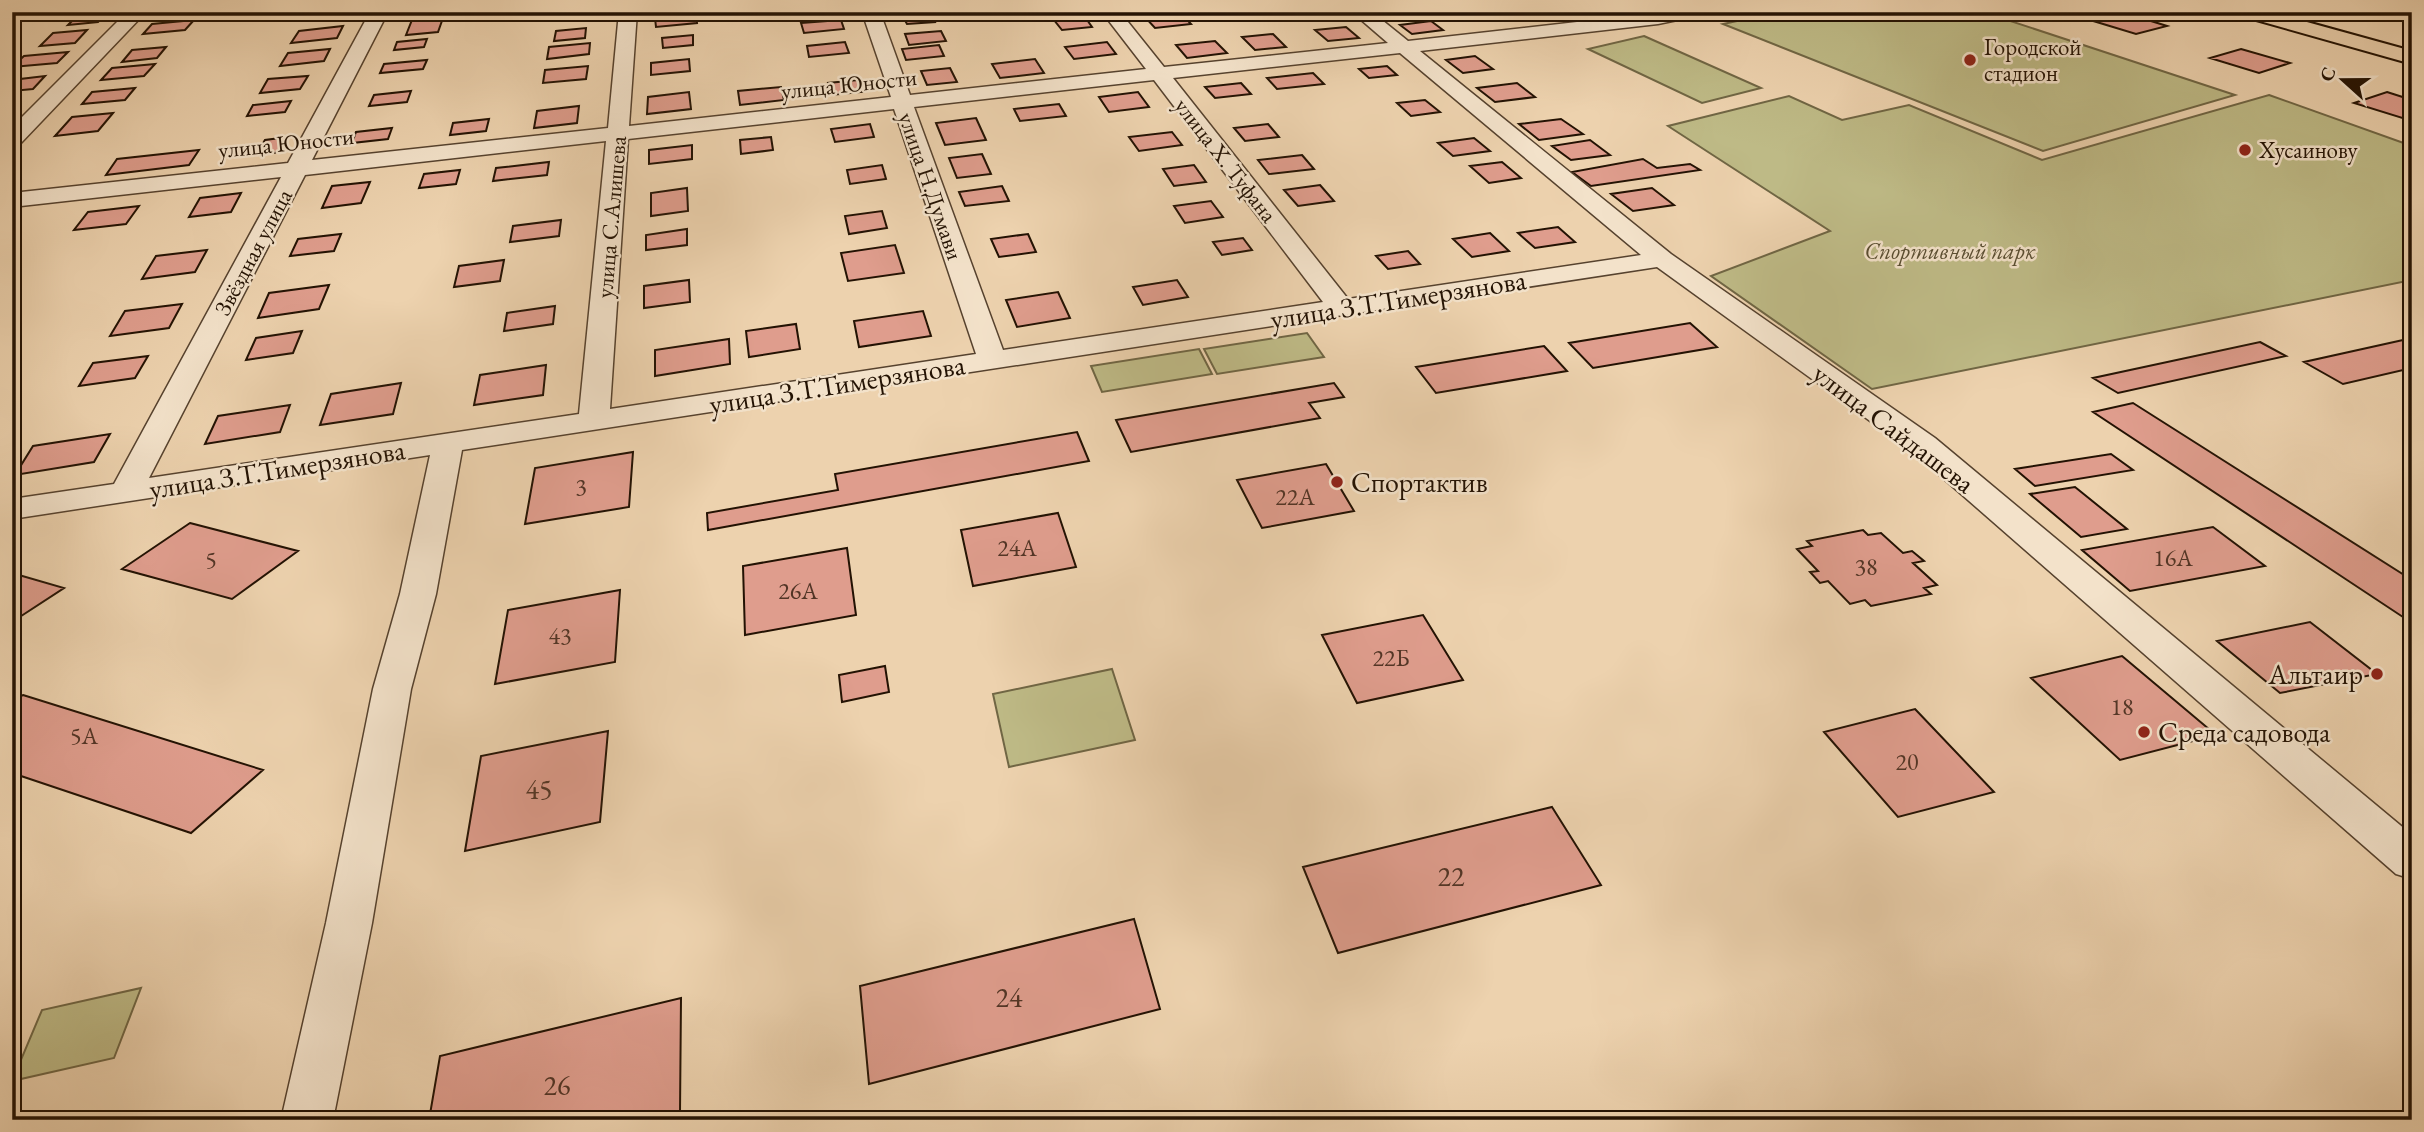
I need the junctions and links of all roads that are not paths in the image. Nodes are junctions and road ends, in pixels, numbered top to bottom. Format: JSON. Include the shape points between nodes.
{"nodes":[{"id":1,"x":137,"y":12,"type":"edge"},
{"id":2,"x":379,"y":12,"type":"edge"},
{"id":3,"x":628,"y":12,"type":"edge"},
{"id":4,"x":871,"y":12,"type":"edge"},
{"id":5,"x":1111,"y":12,"type":"edge"},
{"id":6,"x":1361,"y":12,"type":"edge"},
{"id":7,"x":1691,"y":12,"type":"edge"},
{"id":8,"x":2249,"y":12,"type":"edge"},
{"id":9,"x":1649,"y":16,"type":"edge"},
{"id":10,"x":1405,"y":49,"type":"junction"},
{"id":11,"x":2412,"y":58,"type":"edge"},
{"id":12,"x":1161,"y":76,"type":"junction"},
{"id":13,"x":903,"y":104,"type":"junction"},
{"id":14,"x":618,"y":135,"type":"junction"},
{"id":15,"x":12,"y":139,"type":"edge"},
{"id":16,"x":297,"y":168,"type":"junction"},
{"id":17,"x":12,"y":200,"type":"edge"},
{"id":18,"x":1662,"y":259,"type":"junction"},
{"id":19,"x":1341,"y":307,"type":"junction"},
{"id":20,"x":992,"y":360,"type":"junction"},
{"id":21,"x":594,"y":421,"type":"junction"},
{"id":22,"x":448,"y":443,"type":"junction"},
{"id":23,"x":126,"y":492,"type":"junction"},
{"id":24,"x":12,"y":509,"type":"edge"},
{"id":25,"x":2412,"y":862,"type":"edge"},
{"id":26,"x":307,"y":1120,"type":"edge"}],
"edges":[{"from":1,"to":15,"type":"street"},
{"from":2,"to":16,"type":"street","name":"Звёздная улица"},
{"from":3,"to":14,"type":"street","name":"улица С.Алишева"},
{"from":4,"to":13,"type":"street","name":"улица Н.Думави"},
{"from":5,"to":12,"type":"street","name":"улица Х. Туфана"},
{"from":6,"to":10,"type":"street","name":"улица Сайдашева"},
{"from":7,"to":9,"type":"street","name":"улица Юности"},
{"from":8,"to":11,"type":"main road"},
{"from":9,"to":10,"type":"street","name":"улица Юности"},
{"from":10,"to":12,"type":"street","name":"улица Юности"},
{"from":10,"to":18,"type":"street","name":"улица Сайдашева"},
{"from":12,"to":13,"type":"street","name":"улица Юности"},
{"from":12,"to":19,"type":"street","name":"улица Х. Туфана"},
{"from":13,"to":14,"type":"street","name":"улица Юности"},
{"from":13,"to":20,"type":"street","name":"улица Н.Думави"},
{"from":14,"to":16,"type":"street","name":"улица Юности"},
{"from":14,"to":21,"type":"street","name":"улица С.Алишева"},
{"from":16,"to":17,"type":"street","name":"улица Юности"},
{"from":16,"to":23,"type":"street","name":"Звёздная улица"},
{"from":18,"to":19,"type":"street","name":"улица З.Т.Тимерзянова"},
{"from":18,"to":25,"type":"street","name":"улица Сайдашева","via":[[1924,445]]},
{"from":19,"to":20,"type":"street","name":"улица З.Т.Тимерзянова"},
{"from":20,"to":21,"type":"street","name":"улица З.Т.Тимерзянова"},
{"from":21,"to":22,"type":"street","name":"улица З.Т.Тимерзянова"},
{"from":22,"to":23,"type":"street","name":"улица З.Т.Тимерзянова"},
{"from":22,"to":26,"type":"street","via":[[418,594],[392,689]]},
{"from":23,"to":24,"type":"street","name":"улица З.Т.Тимерзянова"}]}
